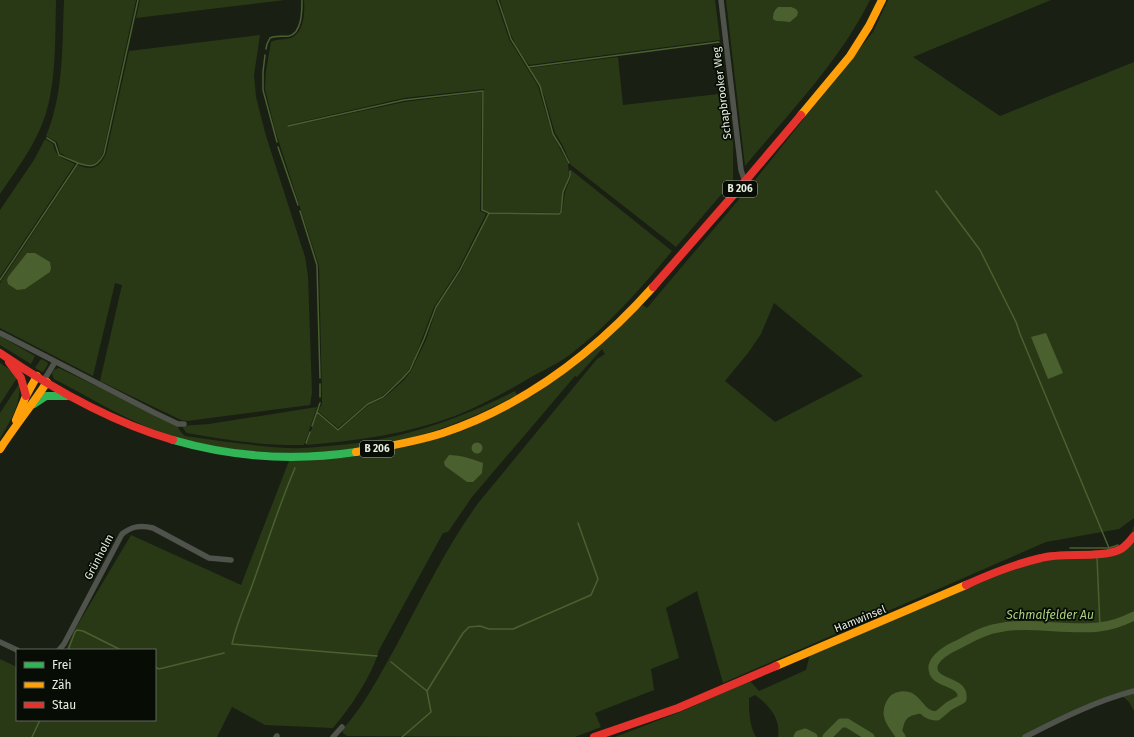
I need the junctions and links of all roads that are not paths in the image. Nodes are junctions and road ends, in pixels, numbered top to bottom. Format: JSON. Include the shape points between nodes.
{"nodes":[{"id":1,"x":721,"y":0,"type":"edge"},
{"id":2,"x":882,"y":0,"type":"edge"},
{"id":3,"x":745,"y":182,"type":"junction"},
{"id":4,"x":0,"y":333,"type":"edge"},
{"id":5,"x":3,"y":355,"type":"edge"},
{"id":6,"x":55,"y":362,"type":"junction"},
{"id":7,"x":43,"y":380,"type":"junction"},
{"id":8,"x":26,"y":396,"type":"junction"},
{"id":9,"x":70,"y":396,"type":"junction"},
{"id":10,"x":30,"y":407,"type":"junction"},
{"id":11,"x":184,"y":424,"type":"dead end"},
{"id":12,"x":15,"y":426,"type":"junction"},
{"id":13,"x":1,"y":447,"type":"edge"},
{"id":14,"x":1134,"y":536,"type":"edge"},
{"id":15,"x":230,"y":560,"type":"dead end"},
{"id":16,"x":0,"y":642,"type":"edge"},
{"id":17,"x":60,"y":649,"type":"edge"},
{"id":18,"x":16,"y":650,"type":"edge"},
{"id":19,"x":1134,"y":691,"type":"edge"},
{"id":20,"x":342,"y":727,"type":"dead end"},
{"id":21,"x":333,"y":737,"type":"edge"},
{"id":22,"x":594,"y":737,"type":"edge"},
{"id":23,"x":1025,"y":737,"type":"edge"}],
"edges":[{"from":1,"to":3,"type":"street","name":"Schapbrooker Weg","via":[[741,170]]},
{"from":2,"to":3,"type":"main road","number":"B 206","via":[[867,30],[846,60]]},
{"from":3,"to":9,"type":"main road","number":"B 206","via":[[639,304],[577,361],[552,380],[503,407],[437,435],[347,454],[246,454],[160,436]]},
{"from":4,"to":6,"type":"street"},
{"from":5,"to":7,"type":"main road","number":"B 206"},
{"from":5,"to":8,"type":"main road","via":[[21,378]]},
{"from":6,"to":7,"type":"street"},
{"from":6,"to":11,"type":"street","via":[[178,424]]},
{"from":7,"to":8,"type":"main road"},
{"from":7,"to":9,"type":"main road","number":"B 206"},
{"from":7,"to":10,"type":"main road"},
{"from":8,"to":12,"type":"main road"},
{"from":9,"to":10,"type":"main road","via":[[46,396]]},
{"from":10,"to":12,"type":"main road"},
{"from":12,"to":13,"type":"main road"},
{"from":14,"to":22,"type":"main road","name":"Hamwinsel","via":[[1129,543],[1110,552],[1046,556],[1003,569],[678,708]]},
{"from":15,"to":17,"type":"street","name":"Grünholm","via":[[209,558],[153,528],[146,526],[127,530],[122,534]]},
{"from":16,"to":18,"type":"street"},
{"from":19,"to":23,"type":"street","via":[[1061,718]]},
{"from":20,"to":21,"type":"street"}]}
